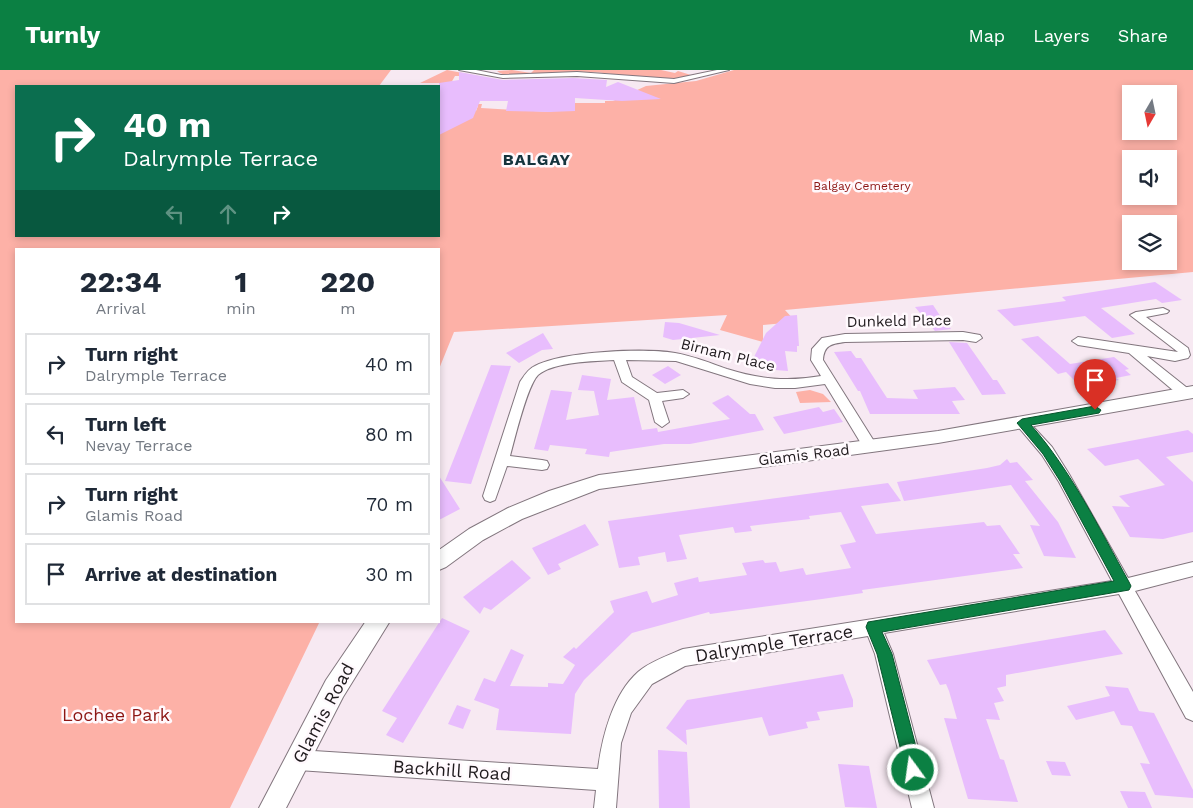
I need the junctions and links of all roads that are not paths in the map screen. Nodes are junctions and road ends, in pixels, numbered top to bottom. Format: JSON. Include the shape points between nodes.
{"nodes":[{"id":1,"x":462,"y":70,"type":"edge"},
{"id":2,"x":726,"y":70,"type":"edge"},
{"id":3,"x":577,"y":74,"type":"joint"},
{"id":4,"x":1163,"y":311,"type":"dead end"},
{"id":5,"x":976,"y":338,"type":"dead end"},
{"id":6,"x":1078,"y":341,"type":"dead end"},
{"id":7,"x":1134,"y":351,"type":"junction"},
{"id":8,"x":619,"y":357,"type":"junction"},
{"id":9,"x":828,"y":379,"type":"junction"},
{"id":10,"x":1190,"y":393,"type":"edge"},
{"id":11,"x":683,"y":394,"type":"dead end"},
{"id":12,"x":655,"y":398,"type":"junction"},
{"id":13,"x":662,"y":422,"type":"dead end"},
{"id":14,"x":1022,"y":423,"type":"junction"},
{"id":15,"x":870,"y":446,"type":"junction"},
{"id":16,"x":501,"y":460,"type":"junction"},
{"id":17,"x":542,"y":465,"type":"dead end"},
{"id":18,"x":490,"y":496,"type":"dead end"},
{"id":19,"x":440,"y":560,"type":"edge"},
{"id":20,"x":1193,"y":569,"type":"edge"},
{"id":21,"x":1124,"y":586,"type":"junction"},
{"id":22,"x":378,"y":623,"type":"edge"},
{"id":23,"x":873,"y":627,"type":"junction"},
{"id":24,"x":1193,"y":711,"type":"edge"},
{"id":25,"x":298,"y":760,"type":"junction"},
{"id":26,"x":607,"y":780,"type":"junction"},
{"id":27,"x":272,"y":808,"type":"edge"},
{"id":28,"x":605,"y":808,"type":"edge"},
{"id":29,"x":923,"y":808,"type":"edge"}],
"edges":[{"from":1,"to":3,"type":"street","via":[[500,76]]},
{"from":2,"to":3,"type":"street","via":[[674,81]]},
{"from":4,"to":7,"type":"street","name":"Glamis Road","via":[[1136,315],[1184,350],[1184,355],[1174,357]]},
{"from":5,"to":9,"type":"street","name":"Dunkeld Place","via":[[924,336],[826,341],[818,349],[817,360]]},
{"from":6,"to":7,"type":"street","name":"Glamis Road"},
{"from":7,"to":10,"type":"street","name":"Glamis Road"},
{"from":8,"to":9,"type":"street","name":"Birnam Place","via":[[676,358],[775,384]]},
{"from":8,"to":12,"type":"street","via":[[626,379]]},
{"from":8,"to":16,"type":"street","name":"Birnam Place","via":[[560,362],[533,373],[526,382]]},
{"from":9,"to":15,"type":"street","name":"Dunkeld Place"},
{"from":10,"to":14,"type":"street","name":"Glamis Road"},
{"from":11,"to":12,"type":"street"},
{"from":12,"to":13,"type":"street"},
{"from":14,"to":15,"type":"street","name":"Glamis Road"},
{"from":14,"to":21,"type":"street","via":[[1047,451],[1064,478]]},
{"from":15,"to":19,"type":"street","name":"Glamis Road","via":[[600,482],[522,508],[486,527]]},
{"from":16,"to":17,"type":"street"},
{"from":16,"to":18,"type":"street","name":"Birnam Place"},
{"from":20,"to":21,"type":"street","name":"Dalrymple Terrace"},
{"from":21,"to":23,"type":"street","name":"Dalrymple Terrace"},
{"from":21,"to":24,"type":"street"},
{"from":22,"to":25,"type":"street","name":"Glamis Road","via":[[329,698]]},
{"from":23,"to":26,"type":"street","name":"Dalrymple Terrace","via":[[683,658],[645,678],[623,708],[611,743]]},
{"from":23,"to":29,"type":"street","via":[[884,654]]},
{"from":25,"to":26,"type":"street","name":"Backhill Road"},
{"from":25,"to":27,"type":"street","name":"Glamis Road"},
{"from":26,"to":28,"type":"street","name":"Dalrymple Terrace"}]}
